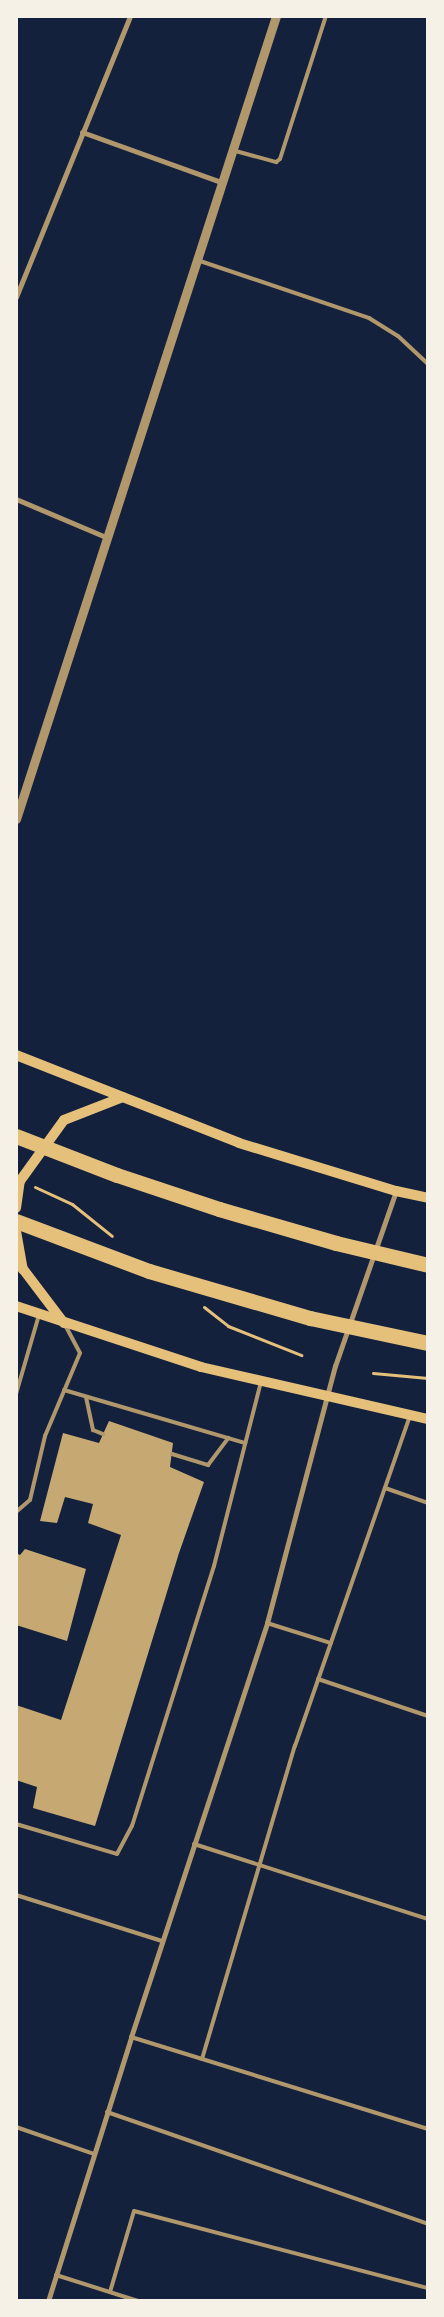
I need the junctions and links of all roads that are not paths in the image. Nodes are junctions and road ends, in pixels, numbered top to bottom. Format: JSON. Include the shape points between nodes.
{"nodes":[{"id":1,"x":130,"y":16,"type":"edge"},
{"id":2,"x":276,"y":16,"type":"edge"},
{"id":3,"x":326,"y":16,"type":"edge"},
{"id":4,"x":82,"y":132,"type":"junction"},
{"id":5,"x":232,"y":150,"type":"junction"},
{"id":6,"x":220,"y":182,"type":"junction"},
{"id":7,"x":197,"y":260,"type":"junction"},
{"id":8,"x":16,"y":297,"type":"edge"},
{"id":9,"x":428,"y":364,"type":"edge"},
{"id":10,"x":16,"y":499,"type":"edge"},
{"id":11,"x":108,"y":538,"type":"junction"},
{"id":12,"x":16,"y":819,"type":"edge"},
{"id":13,"x":16,"y":1055,"type":"edge"},
{"id":14,"x":123,"y":1097,"type":"junction"},
{"id":15,"x":16,"y":1136,"type":"edge"},
{"id":16,"x":396,"y":1191,"type":"junction"},
{"id":17,"x":428,"y":1198,"type":"edge"},
{"id":18,"x":16,"y":1208,"type":"edge"},
{"id":19,"x":16,"y":1221,"type":"edge"},
{"id":20,"x":16,"y":1231,"type":"edge"},
{"id":21,"x":428,"y":1265,"type":"edge"},
{"id":22,"x":16,"y":1306,"type":"edge"},
{"id":23,"x":39,"y":1314,"type":"junction"},
{"id":24,"x":65,"y":1323,"type":"junction"},
{"id":25,"x":428,"y":1343,"type":"edge"},
{"id":26,"x":261,"y":1381,"type":"junction"},
{"id":27,"x":64,"y":1390,"type":"junction"},
{"id":28,"x":16,"y":1394,"type":"edge"},
{"id":29,"x":328,"y":1396,"type":"junction"},
{"id":30,"x":86,"y":1397,"type":"junction"},
{"id":31,"x":410,"y":1416,"type":"junction"},
{"id":32,"x":428,"y":1420,"type":"edge"},
{"id":33,"x":103,"y":1434,"type":"dead end"},
{"id":34,"x":228,"y":1438,"type":"junction"},
{"id":35,"x":245,"y":1443,"type":"junction"},
{"id":36,"x":172,"y":1454,"type":"dead end"},
{"id":37,"x":385,"y":1488,"type":"junction"},
{"id":38,"x":428,"y":1503,"type":"edge"},
{"id":39,"x":16,"y":1512,"type":"edge"},
{"id":40,"x":267,"y":1623,"type":"junction"},
{"id":41,"x":331,"y":1643,"type":"junction"},
{"id":42,"x":318,"y":1680,"type":"junction"},
{"id":43,"x":428,"y":1716,"type":"edge"},
{"id":44,"x":16,"y":1824,"type":"edge"},
{"id":45,"x":194,"y":1844,"type":"junction"},
{"id":46,"x":260,"y":1865,"type":"junction"},
{"id":47,"x":16,"y":1895,"type":"edge"},
{"id":48,"x":428,"y":1919,"type":"edge"},
{"id":49,"x":162,"y":1941,"type":"junction"},
{"id":50,"x":131,"y":2037,"type":"junction"},
{"id":51,"x":202,"y":2059,"type":"junction"},
{"id":52,"x":107,"y":2112,"type":"junction"},
{"id":53,"x":16,"y":2127,"type":"edge"},
{"id":54,"x":428,"y":2129,"type":"edge"},
{"id":55,"x":94,"y":2154,"type":"junction"},
{"id":56,"x":428,"y":2224,"type":"edge"},
{"id":57,"x":56,"y":2275,"type":"junction"},
{"id":58,"x":428,"y":2288,"type":"edge"},
{"id":59,"x":110,"y":2292,"type":"junction"},
{"id":60,"x":48,"y":2301,"type":"edge"},
{"id":61,"x":138,"y":2301,"type":"edge"}],
"edges":[{"from":1,"to":4,"type":"street"},
{"from":2,"to":5,"type":"street"},
{"from":3,"to":5,"type":"lane","via":[[280,159],[276,162]]},
{"from":4,"to":6,"type":"street"},
{"from":4,"to":8,"type":"street"},
{"from":5,"to":6,"type":"street"},
{"from":6,"to":7,"type":"street"},
{"from":7,"to":9,"type":"lane","via":[[369,318],[398,336]]},
{"from":7,"to":11,"type":"street"},
{"from":10,"to":11,"type":"street"},
{"from":11,"to":12,"type":"street"},
{"from":13,"to":14,"type":"main road"},
{"from":14,"to":16,"type":"main road","via":[[239,1143]]},
{"from":14,"to":18,"type":"main road","via":[[64,1120],[20,1181]]},
{"from":15,"to":21,"type":"highway","via":[[117,1175],[219,1209]]},
{"from":16,"to":17,"type":"main road"},
{"from":16,"to":29,"type":"street","via":[[335,1366]]},
{"from":19,"to":25,"type":"highway","via":[[177,1279],[310,1318]]},
{"from":20,"to":24,"type":"main road","via":[[23,1269]]},
{"from":22,"to":23,"type":"main road"},
{"from":23,"to":24,"type":"main road"},
{"from":23,"to":28,"type":"lane"},
{"from":24,"to":26,"type":"main road","via":[[201,1366]]},
{"from":24,"to":27,"type":"lane","via":[[80,1353]]},
{"from":26,"to":29,"type":"main road"},
{"from":26,"to":35,"type":"lane"},
{"from":27,"to":30,"type":"lane"},
{"from":27,"to":39,"type":"lane","via":[[45,1436],[30,1500]]},
{"from":29,"to":31,"type":"main road"},
{"from":29,"to":40,"type":"street"},
{"from":30,"to":33,"type":"lane","via":[[92,1430]]},
{"from":30,"to":34,"type":"lane"},
{"from":31,"to":32,"type":"main road"},
{"from":31,"to":37,"type":"lane"},
{"from":34,"to":35,"type":"lane"},
{"from":34,"to":36,"type":"lane","via":[[208,1465]]},
{"from":35,"to":44,"type":"lane","via":[[208,1584],[132,1826],[117,1854]]},
{"from":37,"to":38,"type":"lane"},
{"from":37,"to":41,"type":"lane"},
{"from":40,"to":41,"type":"lane"},
{"from":40,"to":45,"type":"street"},
{"from":41,"to":42,"type":"lane"},
{"from":42,"to":43,"type":"lane"},
{"from":42,"to":46,"type":"lane"},
{"from":45,"to":46,"type":"lane"},
{"from":45,"to":49,"type":"street"},
{"from":46,"to":48,"type":"lane"},
{"from":46,"to":51,"type":"lane"},
{"from":47,"to":49,"type":"lane"},
{"from":49,"to":50,"type":"street"},
{"from":50,"to":51,"type":"lane"},
{"from":50,"to":52,"type":"street"},
{"from":51,"to":54,"type":"lane"},
{"from":52,"to":55,"type":"street"},
{"from":52,"to":56,"type":"lane"},
{"from":53,"to":55,"type":"lane"},
{"from":55,"to":57,"type":"street"},
{"from":57,"to":59,"type":"lane"},
{"from":57,"to":60,"type":"street"},
{"from":58,"to":59,"type":"lane","via":[[134,2210]]},
{"from":59,"to":61,"type":"lane"}]}
